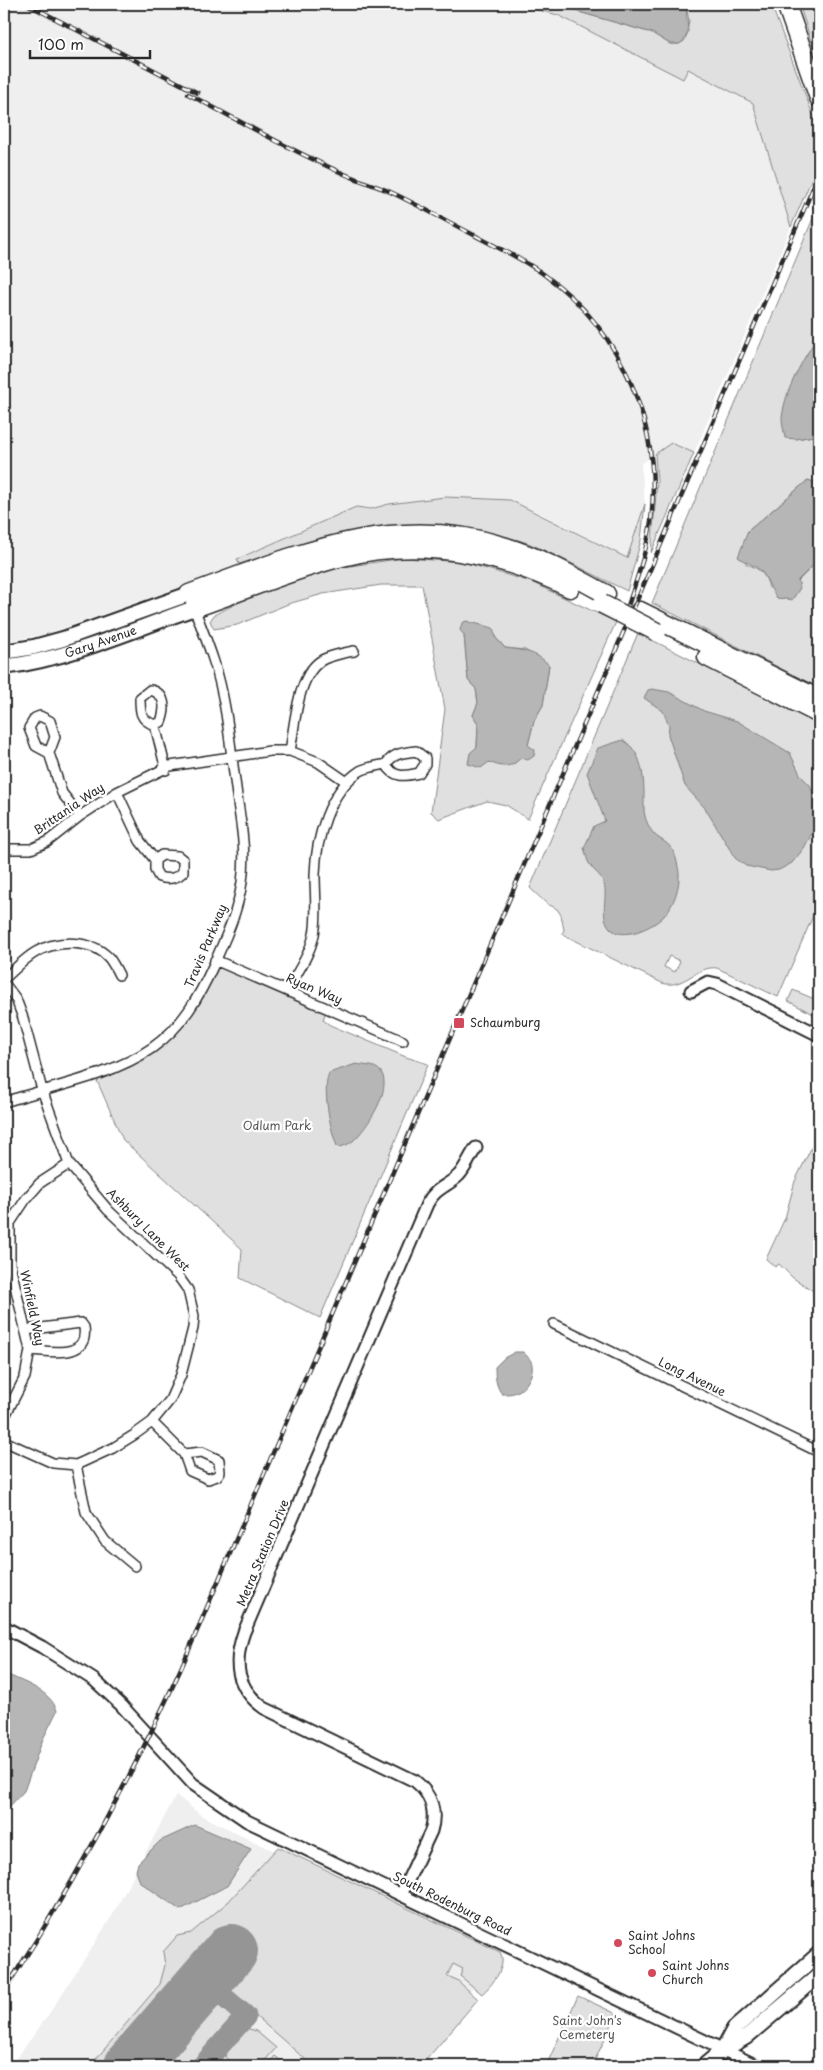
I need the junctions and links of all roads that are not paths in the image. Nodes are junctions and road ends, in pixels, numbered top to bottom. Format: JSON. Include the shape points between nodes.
{"nodes":[{"id":1,"x":786,"y":4,"type":"edge"},
{"id":2,"x":819,"y":98,"type":"edge"},
{"id":3,"x":192,"y":601,"type":"junction"},
{"id":4,"x":659,"y":627,"type":"junction"},
{"id":5,"x":354,"y":650,"type":"dead end"},
{"id":6,"x":4,"y":652,"type":"edge"},
{"id":7,"x":4,"y":667,"type":"edge"},
{"id":8,"x":819,"y":699,"type":"edge"},
{"id":9,"x":819,"y":714,"type":"edge"},
{"id":10,"x":155,"y":725,"type":"dead end"},
{"id":11,"x":290,"y":751,"type":"junction"},
{"id":12,"x":49,"y":753,"type":"dead end"},
{"id":13,"x":231,"y":757,"type":"junction"},
{"id":14,"x":386,"y":764,"type":"dead end"},
{"id":15,"x":166,"y":770,"type":"junction"},
{"id":16,"x":347,"y":782,"type":"junction"},
{"id":17,"x":117,"y":792,"type":"junction"},
{"id":18,"x":80,"y":816,"type":"junction"},
{"id":19,"x":4,"y":849,"type":"edge"},
{"id":20,"x":155,"y":860,"type":"dead end"},
{"id":21,"x":215,"y":960,"type":"junction"},
{"id":22,"x":119,"y":975,"type":"dead end"},
{"id":23,"x":4,"y":979,"type":"edge"},
{"id":24,"x":4,"y":983,"type":"edge"},
{"id":25,"x":287,"y":990,"type":"junction"},
{"id":26,"x":691,"y":991,"type":"dead end"},
{"id":27,"x":819,"y":1035,"type":"edge"},
{"id":28,"x":403,"y":1041,"type":"dead end"},
{"id":29,"x":42,"y":1090,"type":"junction"},
{"id":30,"x":4,"y":1102,"type":"edge"},
{"id":31,"x":476,"y":1148,"type":"dead end"},
{"id":32,"x":69,"y":1164,"type":"junction"},
{"id":33,"x":7,"y":1222,"type":"edge"},
{"id":34,"x":554,"y":1324,"type":"dead end"},
{"id":35,"x":25,"y":1330,"type":"junction"},
{"id":36,"x":30,"y":1350,"type":"junction"},
{"id":37,"x":4,"y":1418,"type":"edge"},
{"id":38,"x":152,"y":1422,"type":"junction"},
{"id":39,"x":4,"y":1441,"type":"edge"},
{"id":40,"x":819,"y":1452,"type":"edge"},
{"id":41,"x":184,"y":1454,"type":"dead end"},
{"id":42,"x":76,"y":1465,"type":"junction"},
{"id":43,"x":135,"y":1566,"type":"dead end"},
{"id":44,"x":4,"y":1628,"type":"edge"},
{"id":45,"x":401,"y":1895,"type":"junction"},
{"id":46,"x":819,"y":1954,"type":"edge"},
{"id":47,"x":819,"y":1975,"type":"edge"},
{"id":48,"x":722,"y":2051,"type":"junction"},
{"id":49,"x":704,"y":2066,"type":"edge"},
{"id":50,"x":757,"y":2066,"type":"edge"}],
"edges":[{"from":1,"to":2,"type":"highway"},
{"from":3,"to":4,"type":"highway","via":[[326,546],[366,537],[410,533],[454,536],[502,545],[544,562],[604,599]]},
{"from":3,"to":6,"type":"main road","name":"Gary Avenue","via":[[55,642]]},
{"from":3,"to":7,"type":"main road","name":"Gary Avenue","via":[[70,652]]},
{"from":3,"to":13,"type":"street","name":"Travis Parkway","via":[[214,663]]},
{"from":4,"to":8,"type":"highway"},
{"from":4,"to":9,"type":"highway"},
{"from":5,"to":11,"type":"street","via":[[324,659],[312,667],[302,690]]},
{"from":10,"to":15,"type":"street"},
{"from":11,"to":13,"type":"street","name":"Brittania Way"},
{"from":11,"to":16,"type":"street","via":[[318,762]]},
{"from":12,"to":18,"type":"street","via":[[62,793]]},
{"from":13,"to":15,"type":"street","name":"Brittania Way","via":[[170,766]]},
{"from":13,"to":21,"type":"street","name":"Travis Parkway","via":[[243,825],[244,860],[238,901]]},
{"from":14,"to":16,"type":"street","via":[[362,770]]},
{"from":15,"to":17,"type":"street","name":"Brittania Way"},
{"from":16,"to":25,"type":"street","via":[[326,819],[318,847],[314,938]]},
{"from":17,"to":18,"type":"street","name":"Brittania Way"},
{"from":17,"to":20,"type":"street","via":[[140,842]]},
{"from":18,"to":19,"type":"street","name":"Brittania Way","via":[[52,839],[31,849]]},
{"from":21,"to":25,"type":"street","name":"Ryan Way"},
{"from":21,"to":29,"type":"street","name":"Travis Parkway","via":[[200,994],[186,1015],[152,1048],[108,1070]]},
{"from":22,"to":23,"type":"street","via":[[109,958],[100,951],[70,943],[56,944],[36,952]]},
{"from":24,"to":29,"type":"street","name":"Ashbury Lane West","via":[[16,999],[23,1018]]},
{"from":25,"to":28,"type":"street","name":"Ryan Way"},
{"from":26,"to":27,"type":"street","via":[[708,982],[717,984]]},
{"from":29,"to":30,"type":"street","name":"Travis Parkway"},
{"from":29,"to":32,"type":"street","name":"Ashbury Lane West"},
{"from":31,"to":45,"type":"street","name":"Metra Station Drive","via":[[462,1172],[438,1188],[427,1204],[244,1632],[238,1656],[241,1680],[254,1701],[416,1781],[422,1787],[434,1808],[434,1820]]},
{"from":32,"to":33,"type":"street","name":"Winfield Way","via":[[40,1183]]},
{"from":32,"to":38,"type":"street","name":"Ashbury Lane West","via":[[108,1210],[178,1276],[188,1290],[194,1316],[181,1375],[170,1400]]},
{"from":33,"to":35,"type":"street","name":"Winfield Way","via":[[8,1254]]},
{"from":34,"to":40,"type":"street","name":"Long Avenue"},
{"from":35,"to":36,"type":"street","name":"Winfield Way"},
{"from":35,"to":36,"type":"street","via":[[70,1324],[84,1327],[83,1339],[71,1352]]},
{"from":36,"to":37,"type":"street","name":"Winfield Way","via":[[25,1376]]},
{"from":38,"to":41,"type":"street"},
{"from":38,"to":42,"type":"street","name":"Ashbury Lane West","via":[[113,1448]]},
{"from":39,"to":42,"type":"street","via":[[53,1463]]},
{"from":42,"to":43,"type":"street","via":[[86,1512],[106,1540]]},
{"from":44,"to":45,"type":"street","name":"South Rodenburg Road","via":[[42,1647],[94,1680],[193,1784],[247,1821]]},
{"from":45,"to":48,"type":"street","name":"South Rodenburg Road"},
{"from":46,"to":48,"type":"main road","via":[[734,2029]]},
{"from":47,"to":48,"type":"main road","via":[[746,2037]]},
{"from":48,"to":49,"type":"main road"},
{"from":48,"to":50,"type":"street","name":"South Rodenburg Road"}]}
